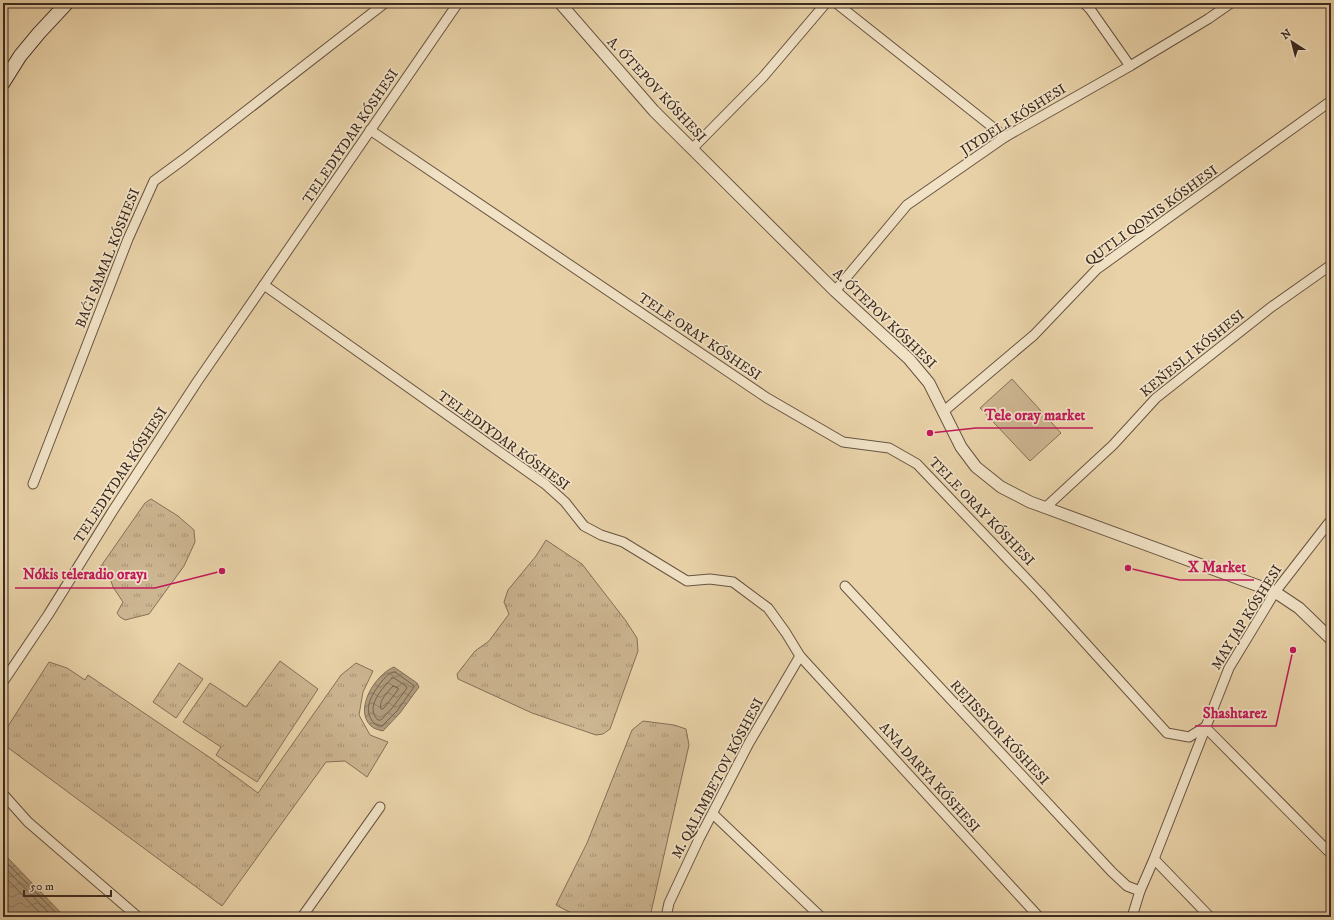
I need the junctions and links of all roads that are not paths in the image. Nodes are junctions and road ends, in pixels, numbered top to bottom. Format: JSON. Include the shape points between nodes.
{"nodes":[{"id":1,"x":67,"y":3,"type":"edge"},
{"id":2,"x":385,"y":3,"type":"edge"},
{"id":3,"x":458,"y":3,"type":"edge"},
{"id":4,"x":560,"y":3,"type":"edge"},
{"id":5,"x":826,"y":3,"type":"edge"},
{"id":6,"x":836,"y":3,"type":"edge"},
{"id":7,"x":1084,"y":3,"type":"edge"},
{"id":8,"x":1231,"y":3,"type":"edge"},
{"id":9,"x":1130,"y":66,"type":"junction"},
{"id":10,"x":3,"y":83,"type":"edge"},
{"id":11,"x":1331,"y":101,"type":"edge"},
{"id":12,"x":370,"y":130,"type":"junction"},
{"id":13,"x":1005,"y":137,"type":"junction"},
{"id":14,"x":692,"y":149,"type":"junction"},
{"id":15,"x":1331,"y":264,"type":"edge"},
{"id":16,"x":264,"y":285,"type":"junction"},
{"id":17,"x":835,"y":291,"type":"junction"},
{"id":18,"x":944,"y":411,"type":"junction"},
{"id":19,"x":33,"y":484,"type":"dead end"},
{"id":20,"x":1046,"y":507,"type":"junction"},
{"id":21,"x":1331,"y":520,"type":"edge"},
{"id":22,"x":845,"y":586,"type":"dead end"},
{"id":23,"x":1275,"y":592,"type":"junction"},
{"id":24,"x":1331,"y":639,"type":"edge"},
{"id":25,"x":800,"y":656,"type":"junction"},
{"id":26,"x":3,"y":682,"type":"edge"},
{"id":27,"x":1205,"y":728,"type":"junction"},
{"id":28,"x":3,"y":794,"type":"edge"},
{"id":29,"x":380,"y":807,"type":"dead end"},
{"id":30,"x":713,"y":814,"type":"junction"},
{"id":31,"x":1331,"y":854,"type":"edge"},
{"id":32,"x":1154,"y":859,"type":"junction"},
{"id":33,"x":1140,"y":891,"type":"junction"},
{"id":34,"x":138,"y":917,"type":"edge"},
{"id":35,"x":302,"y":917,"type":"edge"},
{"id":36,"x":666,"y":917,"type":"edge"},
{"id":37,"x":821,"y":917,"type":"edge"},
{"id":38,"x":1039,"y":917,"type":"edge"},
{"id":39,"x":1132,"y":917,"type":"edge"},
{"id":40,"x":1210,"y":917,"type":"edge"}],
"edges":[{"from":1,"to":10,"type":"main road","via":[[20,56]]},
{"from":2,"to":19,"type":"street","via":[[154,181],[128,239]]},
{"from":3,"to":12,"type":"street","name":"TELEDIYDAR KÓSHESI"},
{"from":4,"to":14,"type":"street","name":"A. ÓTEPOV KÓSHESI","via":[[654,111]]},
{"from":5,"to":14,"type":"street","via":[[763,77]]},
{"from":6,"to":13,"type":"street"},
{"from":7,"to":9,"type":"street"},
{"from":8,"to":9,"type":"street","name":"JIYDELI KÓSHESI"},
{"from":9,"to":13,"type":"street","name":"JIYDELI KÓSHESI"},
{"from":11,"to":18,"type":"street","via":[[1098,269],[1034,334]]},
{"from":12,"to":16,"type":"street","name":"TELEDIYDAR KÓSHESI"},
{"from":12,"to":27,"type":"street","name":"TELE ORAY KÓSHESI","via":[[767,398],[843,442],[889,448],[917,464],[1040,593],[1167,733],[1189,737]]},
{"from":13,"to":17,"type":"street","name":"JIYDELI KÓSHESI","via":[[907,204]]},
{"from":14,"to":17,"type":"street","name":"A. ÓTEPOV KÓSHESI"},
{"from":15,"to":20,"type":"street","name":"KEŃESLI KÓSHESI","via":[[1270,308],[1156,398],[1113,445]]},
{"from":16,"to":25,"type":"street","name":"TELEDIYDAR KÓSHESI","via":[[545,484],[565,502],[584,526],[623,542],[687,581],[710,579],[733,582],[768,608]]},
{"from":16,"to":26,"type":"street","name":"TELEDIYDAR KÓSHESI","via":[[120,499],[48,616]]},
{"from":17,"to":18,"type":"street","name":"A. ÓTEPOV KÓSHESI","via":[[909,359],[929,383]]},
{"from":18,"to":20,"type":"street","name":"A. ÓTEPOV KÓSHESI","via":[[961,447],[976,467],[1001,487]]},
{"from":20,"to":23,"type":"street","name":"A. ÓTEPOV KÓSHESI"},
{"from":21,"to":23,"type":"street","name":"MAY JAP KÓSHESI"},
{"from":22,"to":33,"type":"street","name":"REJISSYOR KÓSHESI","via":[[1112,872],[1127,886]]},
{"from":23,"to":24,"type":"street","name":"A. ÓTEPOV KÓSHESI","via":[[1299,608]]},
{"from":23,"to":27,"type":"street","name":"MAY JAP KÓSHESI","via":[[1229,668]]},
{"from":25,"to":30,"type":"street","name":"M. QALIMBETOV KÓSHESI","via":[[749,743]]},
{"from":25,"to":38,"type":"street","name":"ANA DARYA KÓSHESI"},
{"from":27,"to":31,"type":"street"},
{"from":27,"to":32,"type":"street","name":"MAY JAP KÓSHESI"},
{"from":28,"to":34,"type":"street","via":[[28,822]]},
{"from":29,"to":35,"type":"street"},
{"from":30,"to":36,"type":"street","name":"M. QALIMBETOV KÓSHESI","via":[[669,902]]},
{"from":30,"to":37,"type":"street"},
{"from":32,"to":33,"type":"street","name":"MAY JAP KÓSHESI"},
{"from":32,"to":40,"type":"street"},
{"from":33,"to":39,"type":"street","name":"MAY JAP KÓSHESI"}]}
